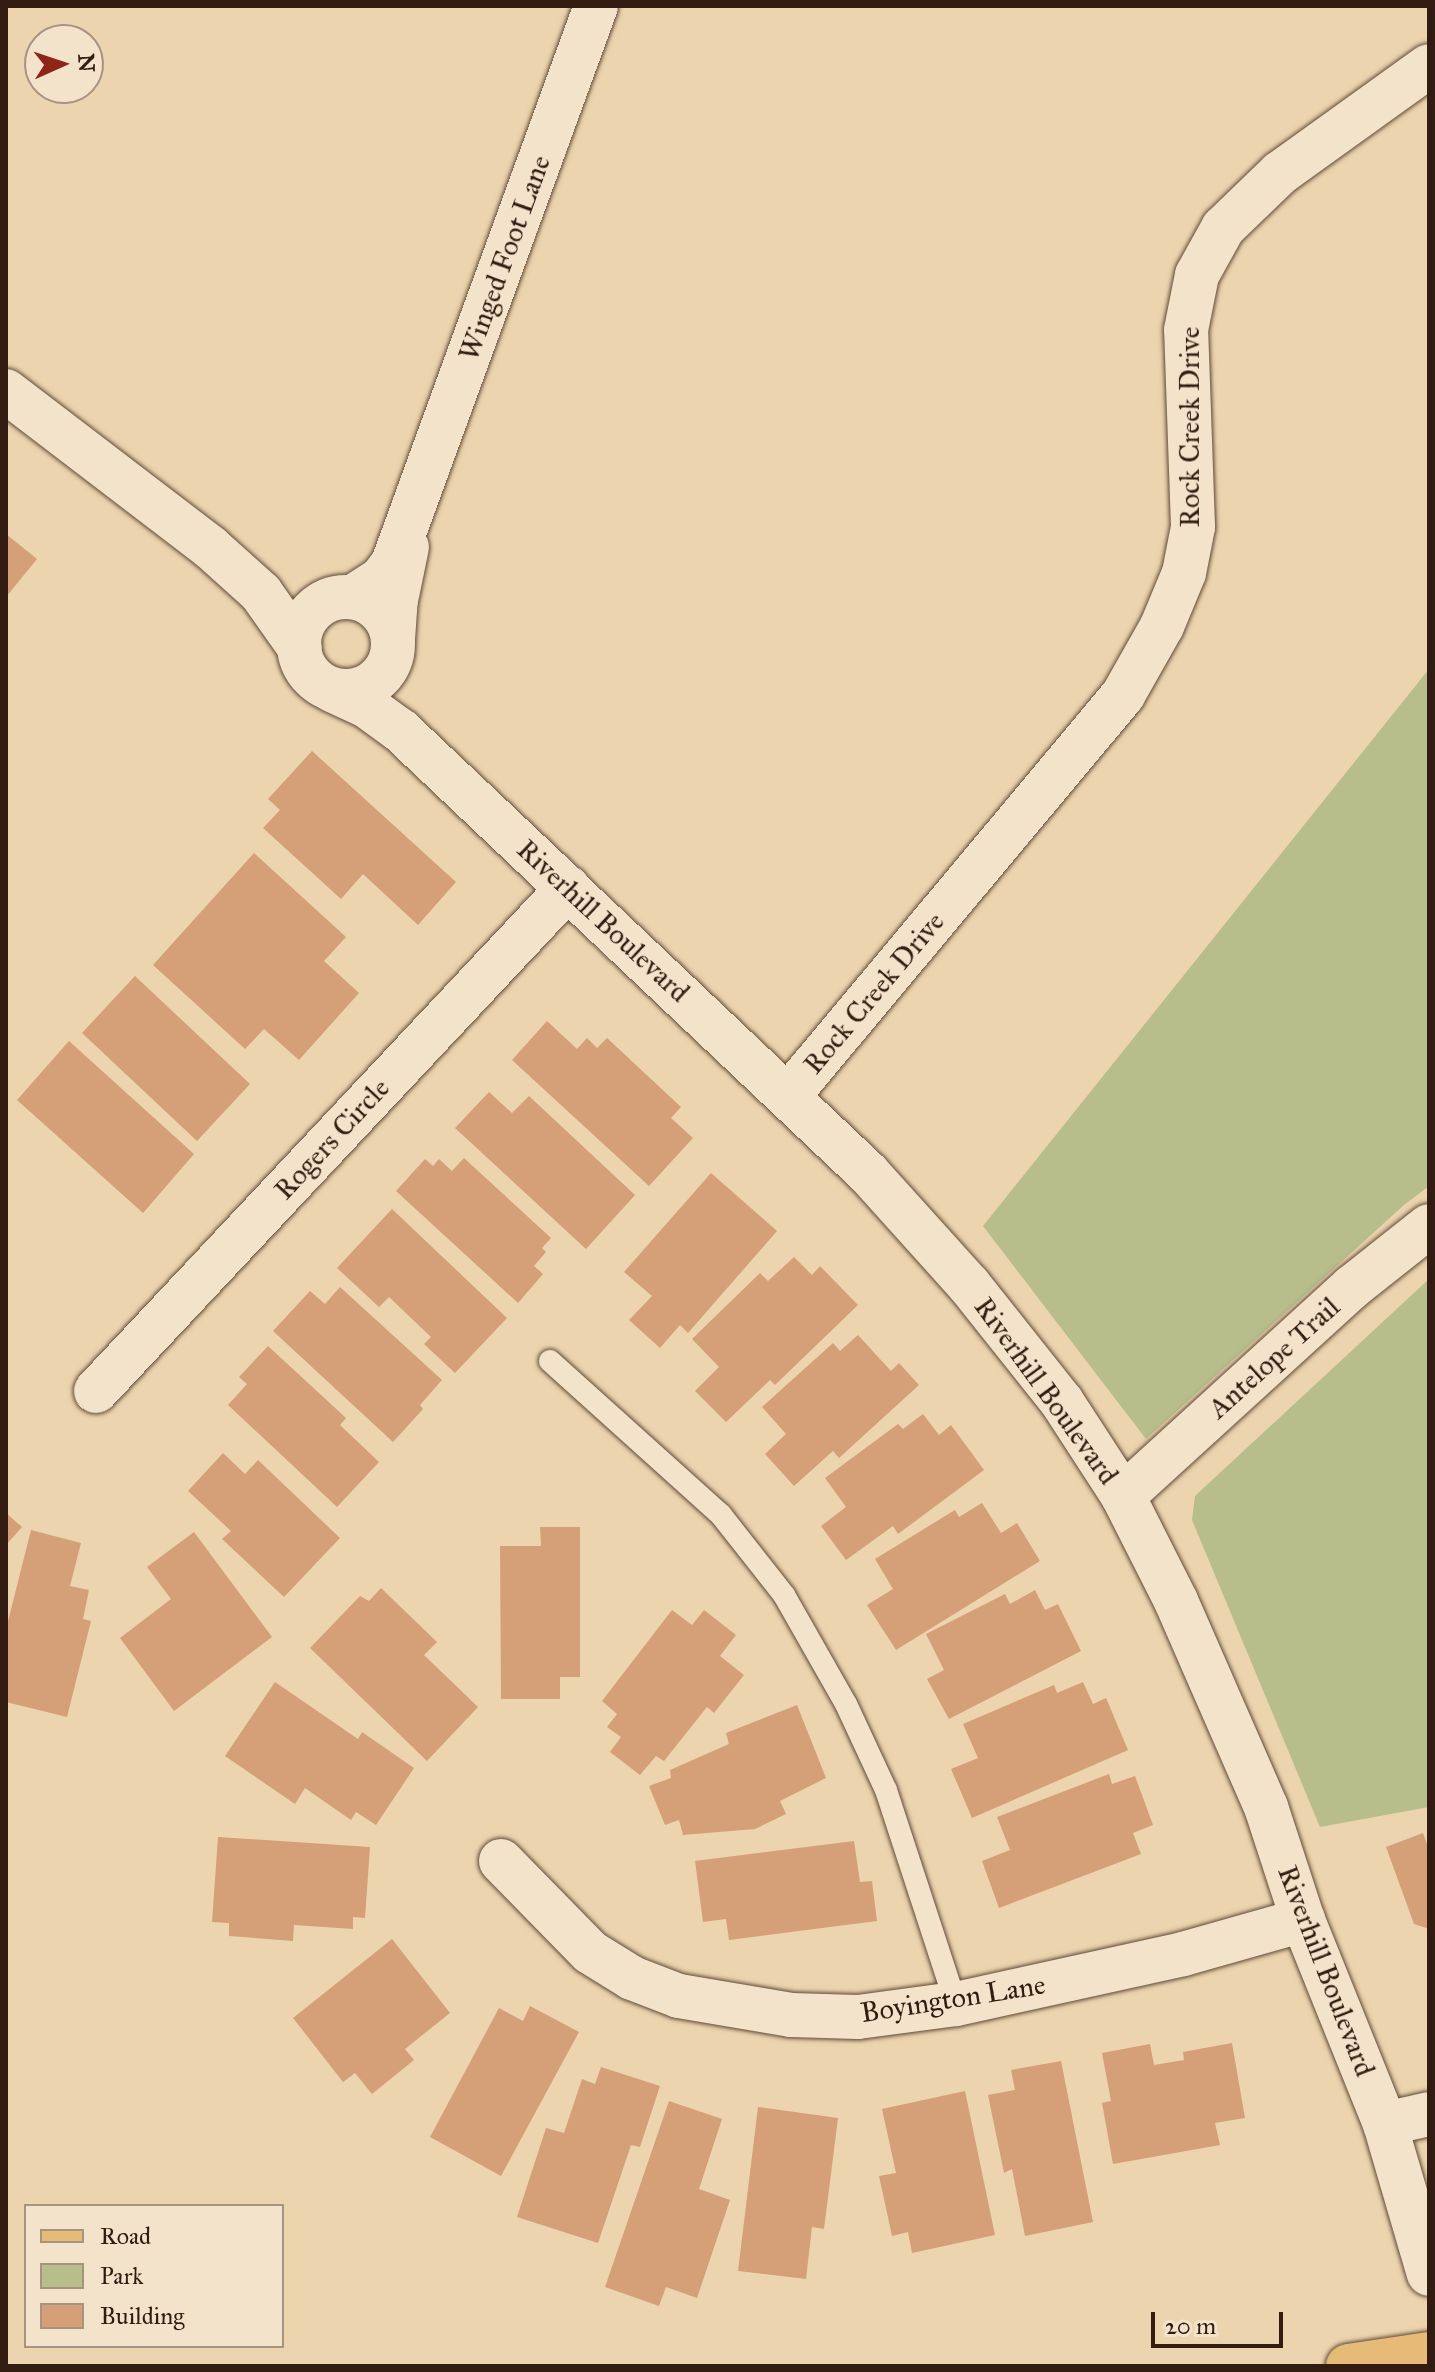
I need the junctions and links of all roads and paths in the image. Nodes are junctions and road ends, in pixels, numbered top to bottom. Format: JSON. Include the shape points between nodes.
{"nodes":[{"id":1,"x":596,"y":6,"type":"edge"},
{"id":2,"x":1429,"y":66,"type":"edge"},
{"id":3,"x":6,"y":391,"type":"edge"},
{"id":4,"x":413,"y":509,"type":"junction"},
{"id":5,"x":210,"y":547,"type":"junction"},
{"id":6,"x":342,"y":598,"type":"junction"},
{"id":7,"x":300,"y":648,"type":"junction"},
{"id":8,"x":392,"y":649,"type":"junction"},
{"id":9,"x":332,"y":690,"type":"junction"},
{"id":10,"x":440,"y":767,"type":"junction"},
{"id":11,"x":568,"y":888,"type":"junction"},
{"id":12,"x":788,"y":1096,"type":"junction"},
{"id":13,"x":1429,"y":1226,"type":"edge"},
{"id":14,"x":550,"y":1361,"type":"dead end"},
{"id":15,"x":96,"y":1391,"type":"dead end"},
{"id":16,"x":1123,"y":1496,"type":"junction"},
{"id":17,"x":501,"y":1861,"type":"dead end"},
{"id":18,"x":1303,"y":1920,"type":"junction"},
{"id":19,"x":956,"y":2004,"type":"junction"},
{"id":20,"x":1429,"y":2114,"type":"edge"},
{"id":21,"x":1385,"y":2124,"type":"junction"},
{"id":22,"x":1429,"y":2274,"type":"edge"},
{"id":23,"x":1429,"y":2354,"type":"edge"},
{"id":24,"x":1348,"y":2366,"type":"edge"}],
"edges":[{"from":1,"to":4,"type":"street","name":"Winged Foot Lane"},
{"from":2,"to":12,"type":"street","name":"Rock Creek Drive","via":[[1280,173],[1223,228],[1197,275],[1186,330],[1193,527],[1184,573],[1162,626],[1123,695]]},
{"from":3,"to":5,"type":"street","name":"Riverhill Boulevard"},
{"from":4,"to":6,"type":"street","name":"Winged Foot Lane","via":[[393,563],[381,579]]},
{"from":4,"to":8,"type":"street","name":"Winged Foot Lane"},
{"from":5,"to":6,"type":"street","name":"Riverhill Boulevard","via":[[278,586],[305,596]]},
{"from":5,"to":7,"type":"street","name":"Riverhill Boulevard","via":[[261,593]]},
{"from":6,"to":7,"type":"street","via":[[310,612]]},
{"from":6,"to":8,"type":"street","name":"Riverhill Boulevard","via":[[381,611]]},
{"from":7,"to":9,"type":"street","name":"Riverhill Boulevard","via":[[307,672]]},
{"from":8,"to":9,"type":"street","via":[[376,681],[363,689]]},
{"from":8,"to":10,"type":"street","name":"Riverhill Boulevard","via":[[416,727]]},
{"from":9,"to":10,"type":"street","name":"Riverhill Boulevard","via":[[368,707]]},
{"from":10,"to":11,"type":"street","name":"Riverhill Boulevard"},
{"from":11,"to":12,"type":"street","name":"Riverhill Boulevard"},
{"from":11,"to":15,"type":"street","name":"Rogers Circle"},
{"from":12,"to":16,"type":"street","name":"Riverhill Boulevard","via":[[868,1173],[969,1285],[1062,1402]]},
{"from":13,"to":16,"type":"street","name":"Antelope Trail","via":[[1352,1287]]},
{"from":14,"to":19,"type":"lane","via":[[721,1515],[784,1595],[846,1704],[886,1790]]},
{"from":16,"to":18,"type":"street","name":"Riverhill Boulevard","via":[[1176,1601],[1266,1807]]},
{"from":17,"to":19,"type":"street","name":"Boyington Lane","via":[[590,1952],[632,1978],[679,1996],[738,2009],[858,2017]]},
{"from":18,"to":19,"type":"street","name":"Boyington Lane","via":[[1183,1954]]},
{"from":18,"to":21,"type":"street","name":"Riverhill Boulevard"},
{"from":20,"to":21,"type":"street"},
{"from":21,"to":22,"type":"street","name":"Riverhill Boulevard"},
{"from":23,"to":24,"type":"main road"}]}
